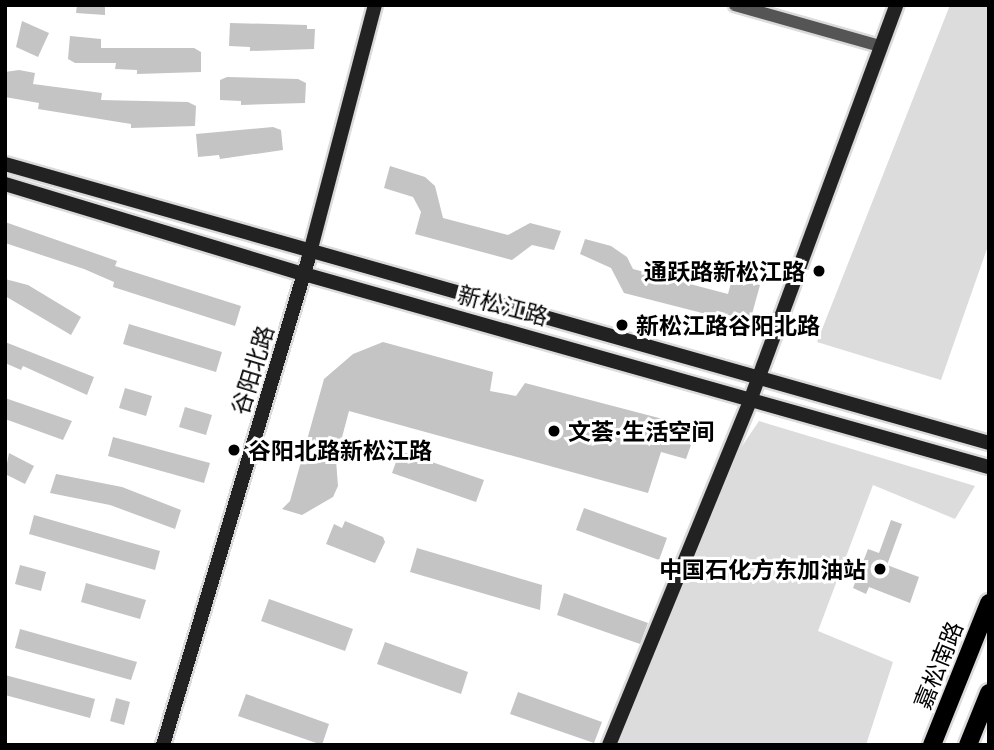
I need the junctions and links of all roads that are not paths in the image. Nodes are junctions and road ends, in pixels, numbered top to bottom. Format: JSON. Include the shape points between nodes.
{"nodes":[{"id":1,"x":375,"y":5,"type":"edge"},
{"id":2,"x":735,"y":5,"type":"edge"},
{"id":3,"x":896,"y":5,"type":"edge"},
{"id":4,"x":880,"y":46,"type":"junction"},
{"id":5,"x":5,"y":164,"type":"edge"},
{"id":6,"x":5,"y":184,"type":"edge"},
{"id":7,"x":311,"y":251,"type":"junction"},
{"id":8,"x":304,"y":274,"type":"junction"},
{"id":9,"x":757,"y":379,"type":"junction"},
{"id":10,"x":751,"y":398,"type":"junction"},
{"id":11,"x":989,"y":443,"type":"edge"},
{"id":12,"x":989,"y":467,"type":"edge"},
{"id":13,"x":989,"y":603,"type":"edge"},
{"id":14,"x":989,"y":693,"type":"edge"},
{"id":15,"x":163,"y":745,"type":"edge"},
{"id":16,"x":609,"y":745,"type":"edge"},
{"id":17,"x":932,"y":745,"type":"edge"},
{"id":18,"x":968,"y":745,"type":"edge"}],
"edges":[{"from":1,"to":7,"type":"main road","name":"谷阳北路"},
{"from":2,"to":4,"type":"street"},
{"from":3,"to":4,"type":"main road"},
{"from":4,"to":9,"type":"main road"},
{"from":5,"to":7,"type":"main road","name":"新松江路"},
{"from":6,"to":8,"type":"main road","name":"新松江路"},
{"from":7,"to":8,"type":"main road","name":"谷阳北路"},
{"from":7,"to":9,"type":"main road","name":"新松江路"},
{"from":8,"to":10,"type":"main road","name":"新松江路"},
{"from":8,"to":15,"type":"main road","name":"谷阳北路"},
{"from":9,"to":10,"type":"main road"},
{"from":9,"to":11,"type":"main road","name":"新松江路"},
{"from":10,"to":12,"type":"main road","name":"新松江路"},
{"from":10,"to":16,"type":"main road"},
{"from":13,"to":17,"type":"main road","name":"嘉松南路"},
{"from":14,"to":18,"type":"main road"}]}
